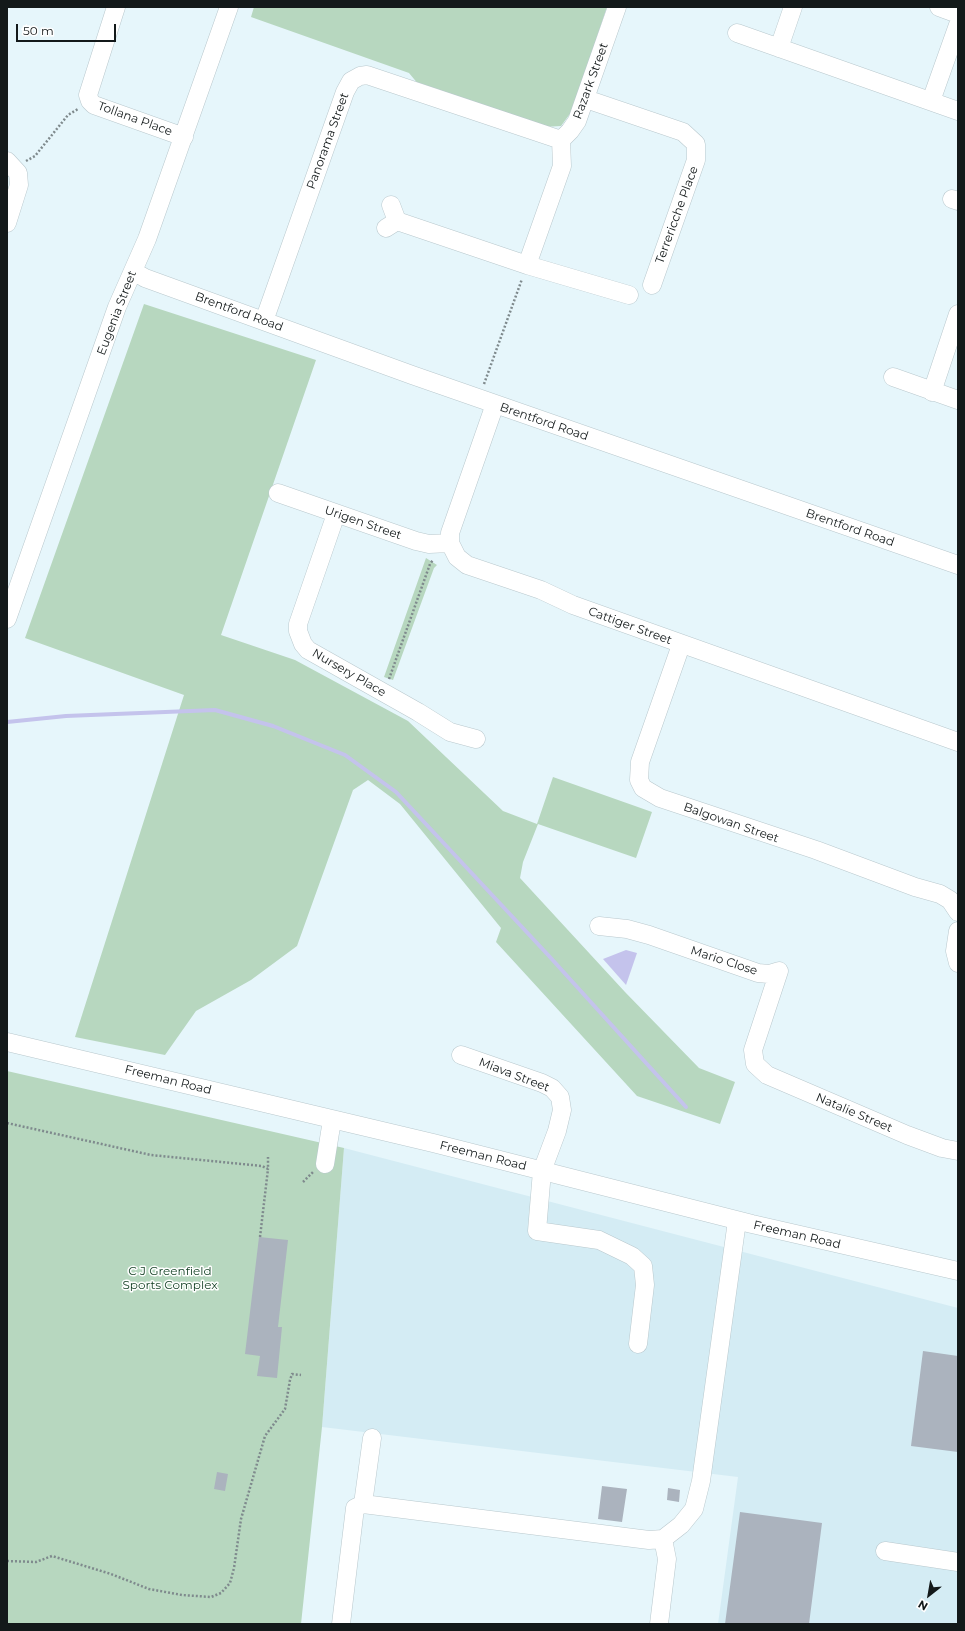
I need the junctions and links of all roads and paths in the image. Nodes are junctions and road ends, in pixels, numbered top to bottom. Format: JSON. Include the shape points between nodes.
{"nodes":[{"id":1,"x":116,"y":7,"type":"edge"},
{"id":2,"x":229,"y":7,"type":"edge"},
{"id":3,"x":617,"y":7,"type":"edge"},
{"id":4,"x":793,"y":7,"type":"edge"},
{"id":5,"x":939,"y":7,"type":"edge"},
{"id":6,"x":958,"y":14,"type":"edge"},
{"id":7,"x":958,"y":25,"type":"edge"},
{"id":8,"x":737,"y":33,"type":"dead end"},
{"id":9,"x":779,"y":48,"type":"junction"},
{"id":10,"x":586,"y":99,"type":"junction"},
{"id":11,"x":90,"y":101,"type":"junction"},
{"id":12,"x":931,"y":101,"type":"junction"},
{"id":13,"x":958,"y":111,"type":"edge"},
{"id":14,"x":184,"y":137,"type":"junction"},
{"id":15,"x":561,"y":140,"type":"junction"},
{"id":16,"x":11,"y":164,"type":"edge"},
{"id":17,"x":391,"y":218,"type":"dead end"},
{"id":18,"x":7,"y":223,"type":"edge"},
{"id":19,"x":527,"y":265,"type":"junction"},
{"id":20,"x":133,"y":271,"type":"junction"},
{"id":21,"x":652,"y":285,"type":"dead end"},
{"id":22,"x":629,"y":295,"type":"dead end"},
{"id":23,"x":958,"y":314,"type":"edge"},
{"id":24,"x":264,"y":321,"type":"junction"},
{"id":25,"x":893,"y":377,"type":"dead end"},
{"id":26,"x":484,"y":384,"type":"dead end"},
{"id":27,"x":932,"y":392,"type":"junction"},
{"id":28,"x":958,"y":400,"type":"edge"},
{"id":29,"x":495,"y":404,"type":"junction"},
{"id":30,"x":278,"y":493,"type":"dead end"},
{"id":31,"x":336,"y":514,"type":"junction"},
{"id":32,"x":450,"y":543,"type":"junction"},
{"id":33,"x":436,"y":560,"type":"dead end"},
{"id":34,"x":958,"y":565,"type":"edge"},
{"id":35,"x":7,"y":619,"type":"edge"},
{"id":36,"x":681,"y":644,"type":"junction"},
{"id":37,"x":384,"y":693,"type":"junction"},
{"id":38,"x":476,"y":739,"type":"dead end"},
{"id":39,"x":958,"y":742,"type":"edge"},
{"id":40,"x":958,"y":912,"type":"edge"},
{"id":41,"x":599,"y":926,"type":"dead end"},
{"id":42,"x":958,"y":932,"type":"edge"},
{"id":43,"x":958,"y":963,"type":"edge"},
{"id":44,"x":7,"y":1042,"type":"edge"},
{"id":45,"x":461,"y":1054,"type":"dead end"},
{"id":46,"x":755,"y":1064,"type":"joint"},
{"id":47,"x":332,"y":1120,"type":"junction"},
{"id":48,"x":7,"y":1123,"type":"edge"},
{"id":49,"x":958,"y":1151,"type":"edge"},
{"id":50,"x":268,"y":1157,"type":"dead end"},
{"id":51,"x":326,"y":1164,"type":"dead end"},
{"id":52,"x":268,"y":1169,"type":"junction"},
{"id":53,"x":542,"y":1171,"type":"junction"},
{"id":54,"x":737,"y":1220,"type":"junction"},
{"id":55,"x":260,"y":1237,"type":"dead end"},
{"id":56,"x":958,"y":1271,"type":"edge"},
{"id":57,"x":638,"y":1344,"type":"dead end"},
{"id":58,"x":301,"y":1375,"type":"dead end"},
{"id":59,"x":372,"y":1438,"type":"dead end"},
{"id":60,"x":363,"y":1504,"type":"junction"},
{"id":61,"x":663,"y":1539,"type":"junction"},
{"id":62,"x":884,"y":1551,"type":"dead end"},
{"id":63,"x":7,"y":1561,"type":"edge"},
{"id":64,"x":958,"y":1562,"type":"edge"},
{"id":65,"x":341,"y":1624,"type":"edge"},
{"id":66,"x":659,"y":1624,"type":"edge"}],
"edges":[{"from":1,"to":11,"type":"street","name":"Tollana Place","via":[[88,95]]},
{"from":2,"to":14,"type":"street","name":"Eugenia Street"},
{"from":3,"to":10,"type":"street","name":"Razark Street"},
{"from":4,"to":9,"type":"street"},
{"from":5,"to":6,"type":"street"},
{"from":7,"to":12,"type":"street"},
{"from":8,"to":9,"type":"street"},
{"from":9,"to":12,"type":"street"},
{"from":10,"to":15,"type":"street","name":"Razark Street","via":[[577,121]]},
{"from":10,"to":21,"type":"street","name":"Terrericche Place","via":[[683,132],[696,144],[696,160]]},
{"from":11,"to":14,"type":"street","name":"Tollana Place","via":[[94,105]]},
{"from":11,"to":16,"type":"path","via":[[68,115],[35,156]]},
{"from":12,"to":13,"type":"street"},
{"from":14,"to":20,"type":"street","name":"Eugenia Street"},
{"from":15,"to":19,"type":"street","via":[[562,166]]},
{"from":15,"to":24,"type":"street","name":"Panorama Street","via":[[367,74],[351,81]]},
{"from":16,"to":18,"type":"street","via":[[18,173],[19,185]]},
{"from":17,"to":19,"type":"street"},
{"from":19,"to":22,"type":"street"},
{"from":19,"to":26,"type":"path"},
{"from":20,"to":24,"type":"street","name":"Brentford Road","via":[[145,278]]},
{"from":20,"to":35,"type":"street","name":"Eugenia Street","via":[[117,307]]},
{"from":23,"to":27,"type":"street"},
{"from":24,"to":29,"type":"street","name":"Brentford Road"},
{"from":25,"to":27,"type":"street"},
{"from":27,"to":28,"type":"street"},
{"from":29,"to":32,"type":"street","via":[[454,519]]},
{"from":29,"to":34,"type":"street","name":"Brentford Road"},
{"from":30,"to":31,"type":"street","name":"Urigen Street"},
{"from":31,"to":32,"type":"street","name":"Urigen Street","via":[[416,542]]},
{"from":31,"to":37,"type":"street","name":"Nursery Place","via":[[298,624],[300,637],[308,650]]},
{"from":32,"to":36,"type":"street","name":"Cattiger Street","via":[[457,557],[468,565]]},
{"from":33,"to":37,"type":"path","via":[[432,560],[430,564]]},
{"from":36,"to":39,"type":"street","name":"Cattiger Street"},
{"from":36,"to":40,"type":"street","name":"Balgowan Street","via":[[640,762],[639,780],[643,788],[660,798],[940,894],[950,900]]},
{"from":37,"to":38,"type":"street","name":"Nursery Place","via":[[450,732]]},
{"from":41,"to":46,"type":"street","name":"Mario Close","via":[[627,929],[649,935],[758,972],[768,974],[779,971],[754,1050]]},
{"from":42,"to":43,"type":"street","via":[[955,951]]},
{"from":44,"to":47,"type":"street","name":"Freeman Road"},
{"from":45,"to":53,"type":"street","name":"Miava Street","via":[[542,1083],[552,1088],[560,1097],[562,1110],[557,1131]]},
{"from":46,"to":49,"type":"street","name":"Natalie Street","via":[[767,1076],[907,1135]]},
{"from":47,"to":51,"type":"street"},
{"from":47,"to":53,"type":"street","name":"Freeman Road"},
{"from":48,"to":52,"type":"path","via":[[151,1155],[262,1166]]},
{"from":50,"to":52,"type":"path"},
{"from":52,"to":55,"type":"path"},
{"from":53,"to":54,"type":"street","name":"Freeman Road"},
{"from":53,"to":57,"type":"street","name":"Miava Street","via":[[537,1231],[599,1240],[632,1256],[643,1266],[645,1285]]},
{"from":54,"to":56,"type":"street","name":"Freeman Road"},
{"from":54,"to":61,"type":"street","via":[[698,1496],[694,1509],[681,1525]]},
{"from":58,"to":63,"type":"path","via":[[292,1374],[285,1409],[265,1436],[242,1518],[230,1583],[221,1594],[182,1595],[149,1589],[52,1556],[36,1562]]},
{"from":59,"to":60,"type":"street"},
{"from":60,"to":61,"type":"street","via":[[649,1540]]},
{"from":60,"to":65,"type":"street","via":[[355,1508]]},
{"from":61,"to":66,"type":"street","via":[[667,1559]]},
{"from":62,"to":64,"type":"street"}]}
